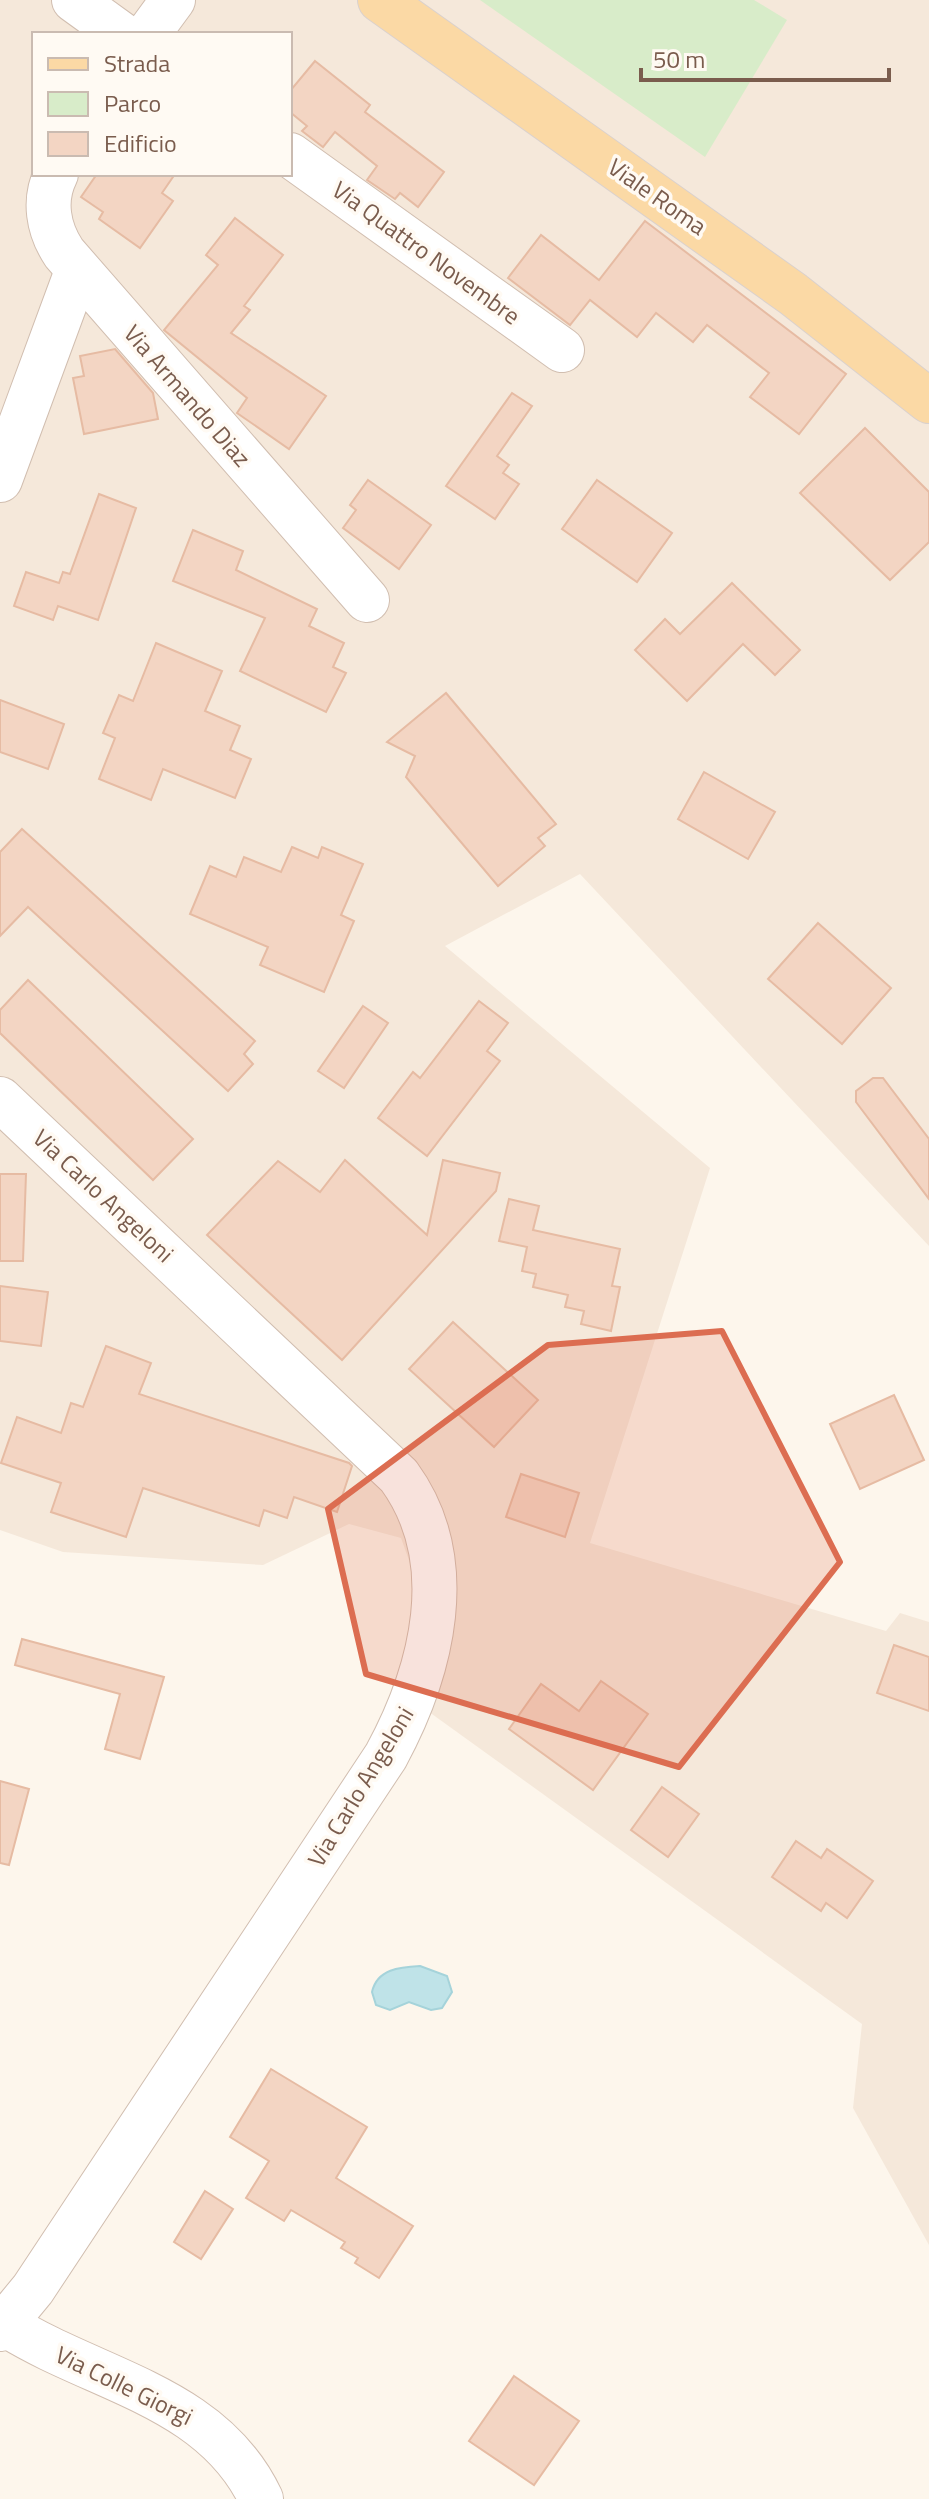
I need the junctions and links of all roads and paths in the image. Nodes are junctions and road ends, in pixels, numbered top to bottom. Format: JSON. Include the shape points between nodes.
{"nodes":[{"id":1,"x":74,"y":0,"type":"edge"},
{"id":2,"x":173,"y":0,"type":"edge"},
{"id":3,"x":380,"y":0,"type":"edge"},
{"id":4,"x":118,"y":32,"type":"edge"},
{"id":5,"x":149,"y":32,"type":"edge"},
{"id":6,"x":292,"y":156,"type":"edge"},
{"id":7,"x":55,"y":176,"type":"edge"},
{"id":8,"x":77,"y":271,"type":"junction"},
{"id":9,"x":562,"y":350,"type":"dead end"},
{"id":10,"x":929,"y":401,"type":"edge"},
{"id":11,"x":0,"y":480,"type":"edge"},
{"id":12,"x":367,"y":600,"type":"dead end"},
{"id":13,"x":0,"y":1099,"type":"edge"},
{"id":14,"x":3,"y":2326,"type":"edge"},
{"id":15,"x":261,"y":2499,"type":"edge"}],
"edges":[{"from":1,"to":4,"type":"street"},
{"from":2,"to":5,"type":"street"},
{"from":3,"to":10,"type":"main road","name":"Viale Roma","via":[[803,302]]},
{"from":6,"to":9,"type":"street","name":"Via Quattro Novembre"},
{"from":7,"to":8,"type":"street","name":"Via Armando Diaz","via":[[48,201],[51,225]]},
{"from":8,"to":11,"type":"street"},
{"from":8,"to":12,"type":"street","name":"Via Armando Diaz"},
{"from":13,"to":14,"type":"street","name":"Via Carlo Angeloni","via":[[399,1476],[423,1522],[434,1607],[418,1690],[386,1756],[33,2289]]},
{"from":14,"to":15,"type":"street","name":"Via Colle Giorgi","via":[[199,2421],[240,2462]]}]}
